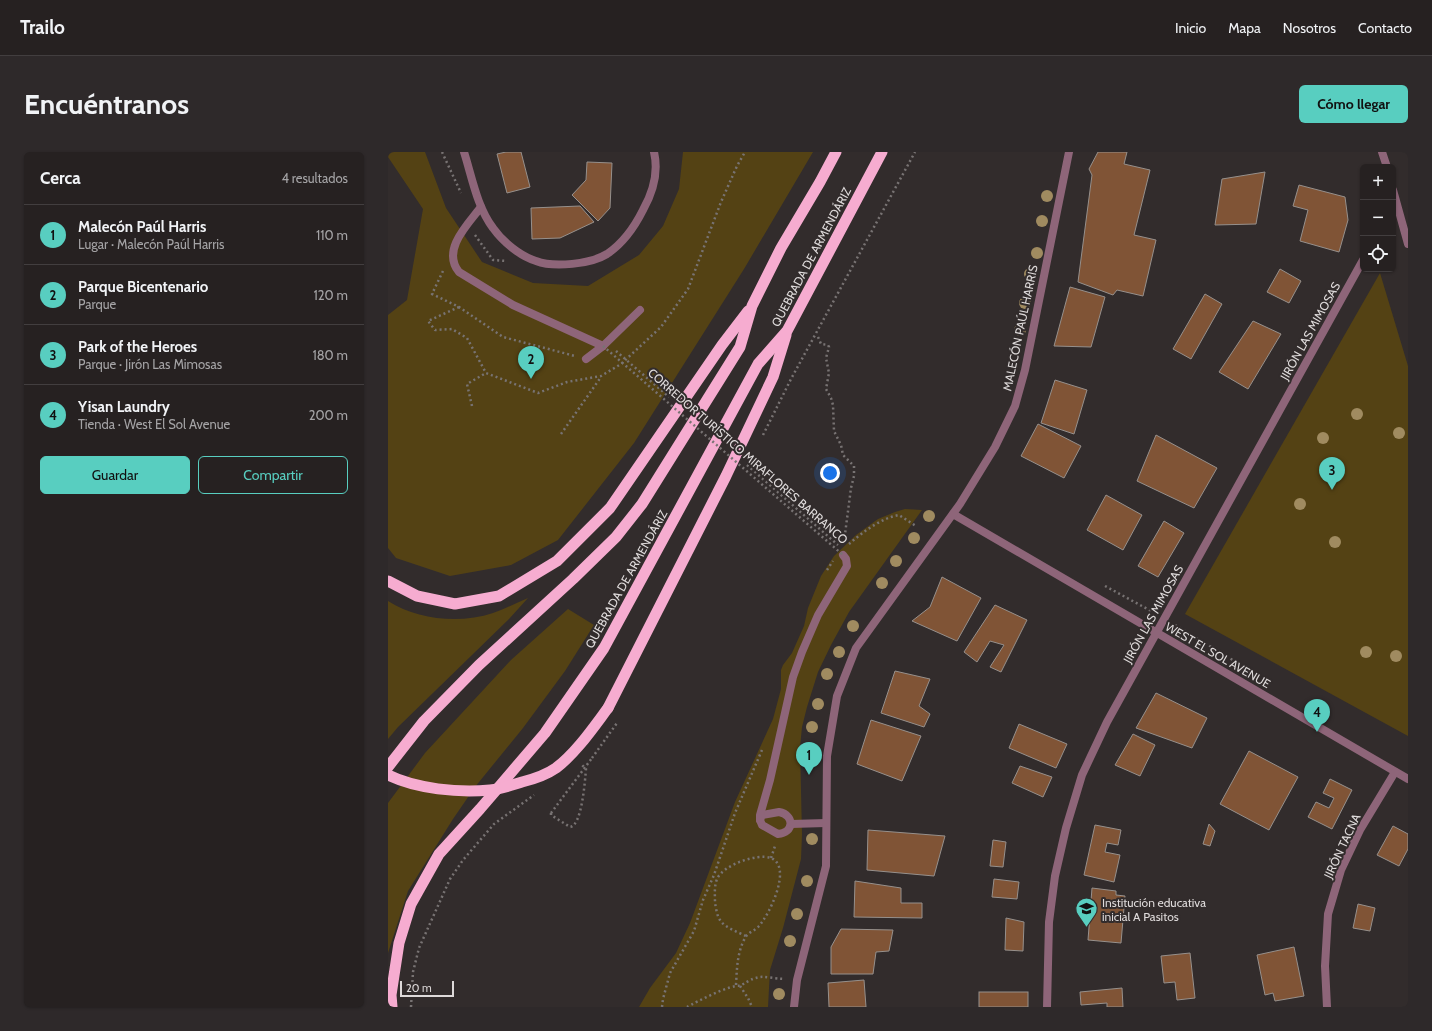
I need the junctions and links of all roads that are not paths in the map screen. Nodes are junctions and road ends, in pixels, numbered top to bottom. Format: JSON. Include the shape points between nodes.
{"nodes":[{"id":1,"x":464,"y":152,"type":"edge"},
{"id":2,"x":654,"y":152,"type":"edge"},
{"id":3,"x":836,"y":152,"type":"edge"},
{"id":4,"x":882,"y":152,"type":"edge"},
{"id":5,"x":1068,"y":152,"type":"edge"},
{"id":6,"x":1382,"y":152,"type":"edge"},
{"id":7,"x":1386,"y":164,"type":"edge"},
{"id":8,"x":1396,"y":206,"type":"edge"},
{"id":9,"x":481,"y":207,"type":"junction"},
{"id":10,"x":1408,"y":244,"type":"edge"},
{"id":11,"x":1360,"y":265,"type":"edge"},
{"id":12,"x":752,"y":306,"type":"junction"},
{"id":13,"x":640,"y":310,"type":"dead end"},
{"id":14,"x":787,"y":331,"type":"junction"},
{"id":15,"x":604,"y":345,"type":"junction"},
{"id":16,"x":586,"y":359,"type":"road end"},
{"id":17,"x":953,"y":514,"type":"junction"},
{"id":18,"x":842,"y":553,"type":"road end"},
{"id":19,"x":388,"y":581,"type":"edge"},
{"id":20,"x":1157,"y":633,"type":"junction"},
{"id":21,"x":388,"y":767,"type":"edge"},
{"id":22,"x":1396,"y":772,"type":"junction"},
{"id":23,"x":388,"y":775,"type":"edge"},
{"id":24,"x":1408,"y":779,"type":"edge"},
{"id":25,"x":760,"y":820,"type":"junction"},
{"id":26,"x":826,"y":823,"type":"junction"},
{"id":27,"x":791,"y":824,"type":"junction"},
{"id":28,"x":392,"y":1007,"type":"edge"},
{"id":29,"x":794,"y":1007,"type":"edge"},
{"id":30,"x":1047,"y":1007,"type":"edge"},
{"id":31,"x":1327,"y":1007,"type":"edge"}],
"edges":[{"from":1,"to":9,"type":"street"},
{"from":2,"to":9,"type":"street","via":[[656,177],[650,197],[638,220],[625,237],[606,254],[583,263],[536,262],[506,242],[493,228]]},
{"from":3,"to":12,"type":"highway","name":"QUEBRADA DE ARMENDÁRIZ","via":[[781,248]]},
{"from":4,"to":14,"type":"highway","name":"QUEBRADA DE ARMENDÁRIZ"},
{"from":5,"to":17,"type":"street","name":"MALECÓN PAÚL HARRIS","via":[[1025,370],[1015,406],[995,447]]},
{"from":6,"to":7,"type":"street"},
{"from":8,"to":10,"type":"street"},
{"from":9,"to":15,"type":"street","via":[[459,237],[454,249],[452,259],[459,272],[513,305]]},
{"from":11,"to":20,"type":"street","name":"JIRÓN LAS MIMOSAS"},
{"from":12,"to":19,"type":"highway","via":[[722,345],[610,508],[557,561],[499,596],[455,604],[418,596]]},
{"from":12,"to":21,"type":"highway","name":"QUEBRADA DE ARMENDÁRIZ","via":[[740,347],[642,504],[616,537],[479,665],[424,721]]},
{"from":13,"to":15,"type":"street"},
{"from":14,"to":23,"type":"highway","bridge":true,"via":[[773,377],[736,455],[608,708],[587,736],[556,768],[535,778],[491,790],[465,791],[428,787]]},
{"from":14,"to":28,"type":"highway","name":"QUEBRADA DE ARMENDÁRIZ","via":[[758,364],[604,648],[545,732],[439,854],[411,904],[399,943],[391,994]]},
{"from":15,"to":16,"type":"street"},
{"from":17,"to":20,"type":"street","name":"WEST EL SOL AVENUE"},
{"from":17,"to":26,"type":"street","name":"MALECÓN PAÚL HARRIS","via":[[856,648],[837,696],[827,756]]},
{"from":18,"to":25,"type":"street","name":"CORREDOR TURÍSTICO MIRAFLORES BARRANCO","via":[[847,562],[845,571],[818,615],[793,677]]},
{"from":20,"to":22,"type":"street","name":"WEST EL SOL AVENUE"},
{"from":20,"to":30,"type":"street","name":"JIRÓN LAS MIMOSAS","via":[[1101,735],[1082,776],[1066,828],[1055,876],[1049,922]]},
{"from":22,"to":24,"type":"street","name":"WEST EL SOL AVENUE"},
{"from":22,"to":31,"type":"street","name":"JIRÓN TACNA","via":[[1360,830],[1341,870],[1328,914],[1324,966]]},
{"from":25,"to":27,"type":"street","via":[[762,815],[779,812],[789,817]]},
{"from":25,"to":27,"type":"street","via":[[762,825],[778,834],[785,833]]},
{"from":26,"to":27,"type":"street"},
{"from":26,"to":29,"type":"street","name":"MALECÓN PAÚL HARRIS","via":[[826,866],[797,980]]}]}
